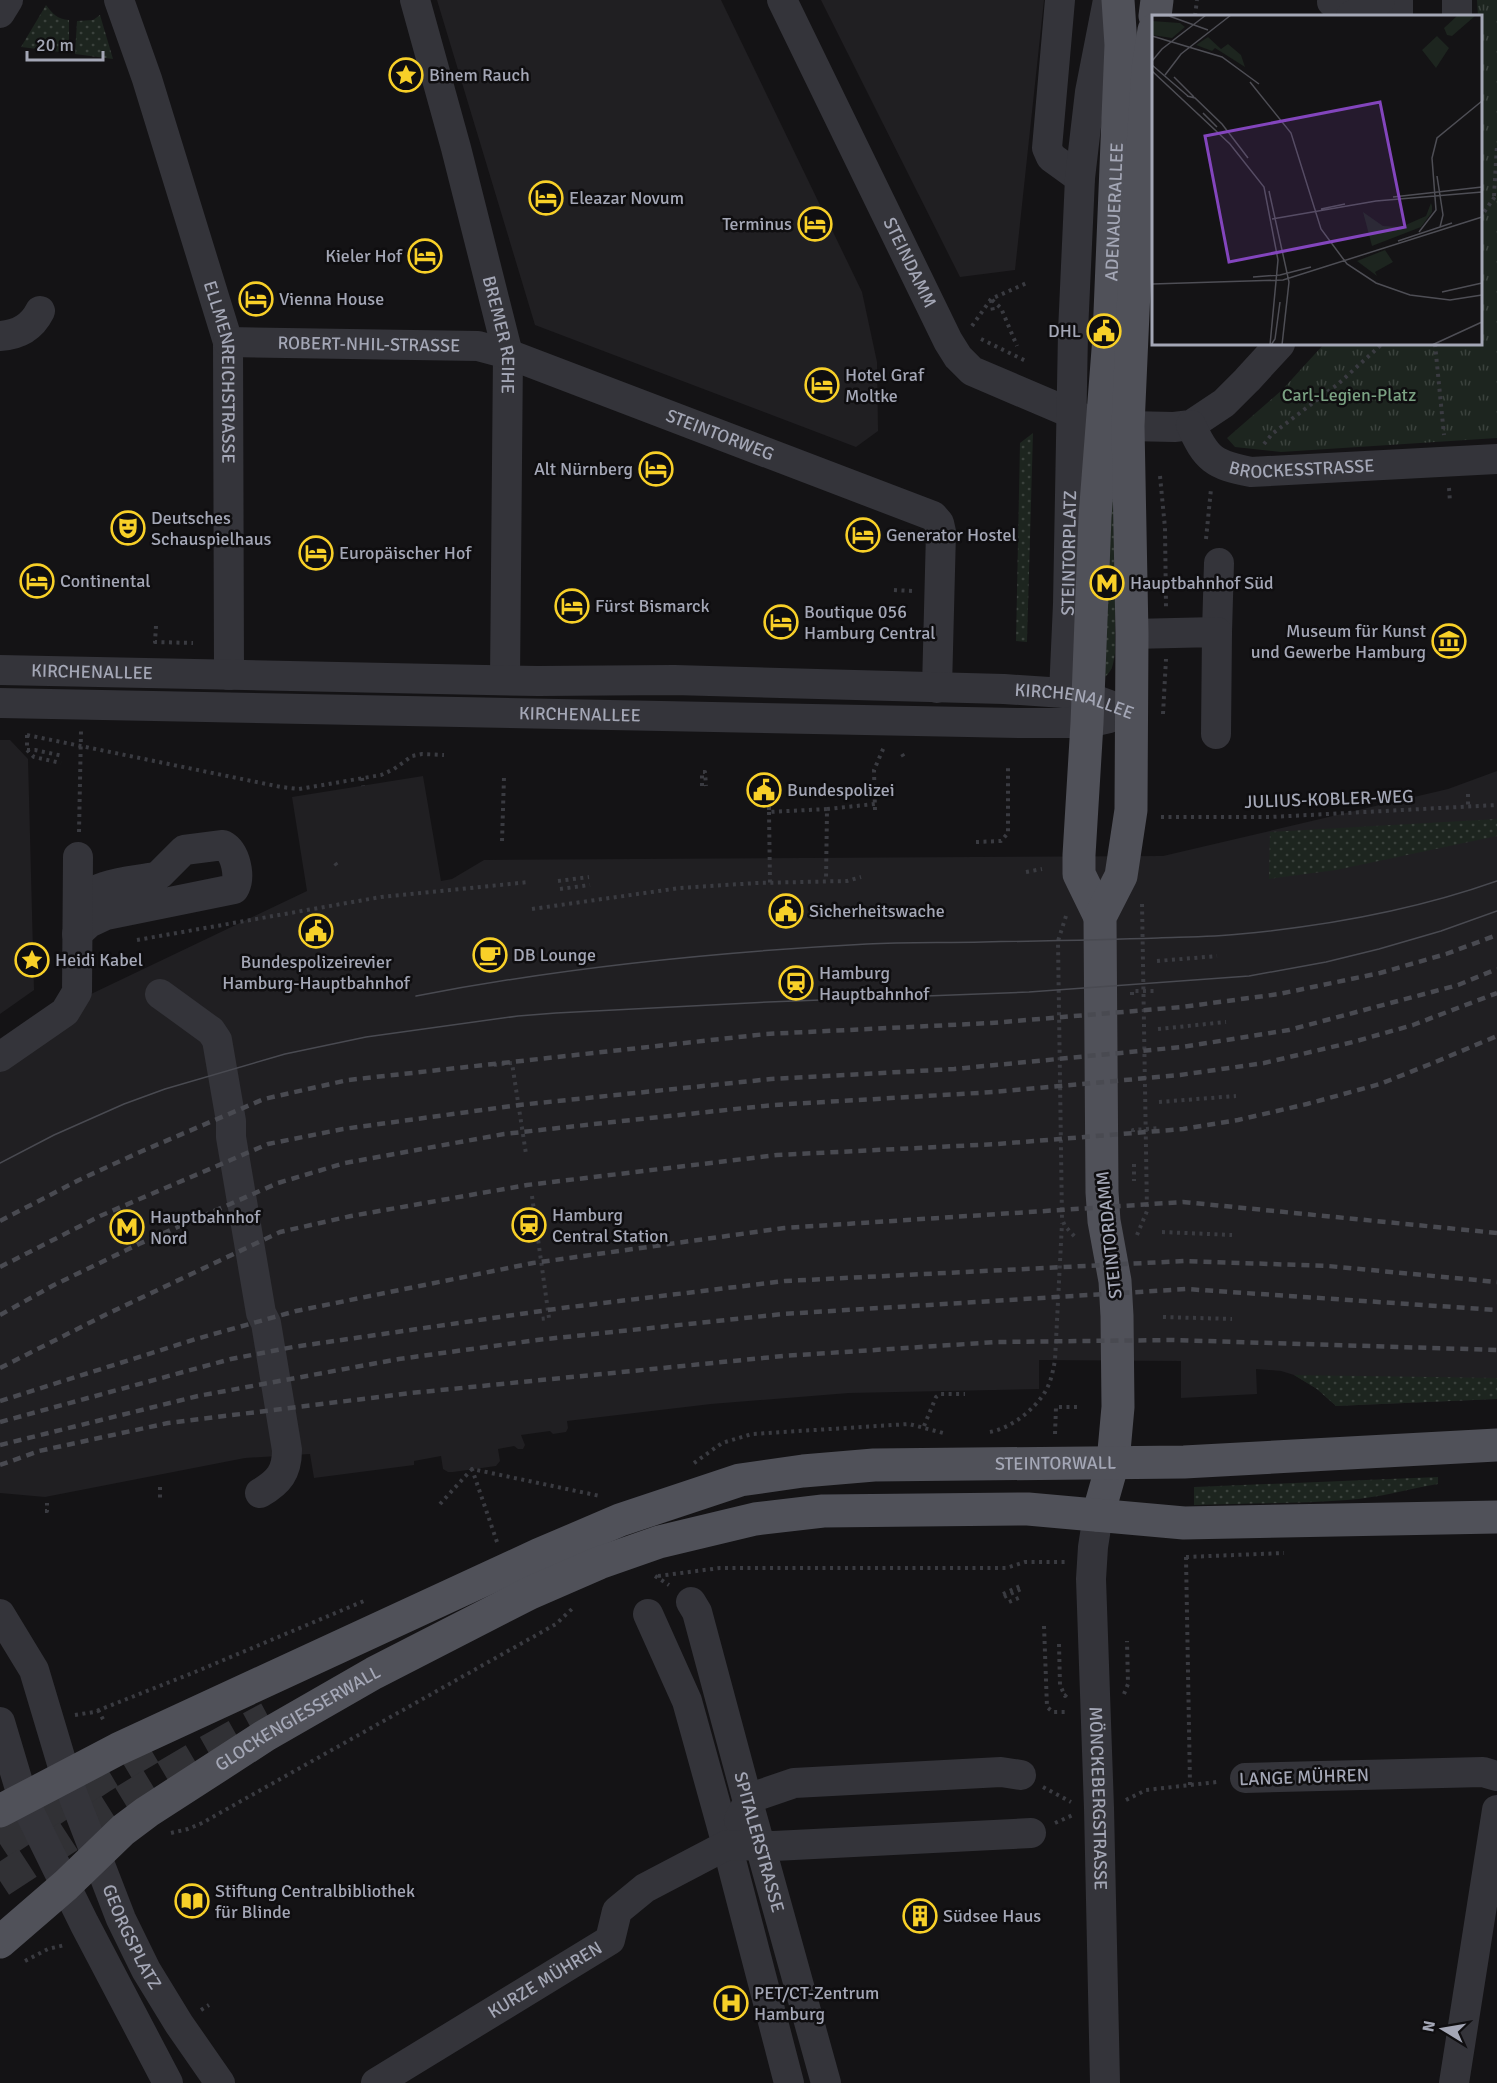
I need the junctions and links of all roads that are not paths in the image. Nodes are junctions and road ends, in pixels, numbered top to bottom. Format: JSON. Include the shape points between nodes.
{"nodes":[{"id":1,"x":8,"y":0,"type":"edge"},
{"id":2,"x":119,"y":0,"type":"edge"},
{"id":3,"x":415,"y":0,"type":"edge"},
{"id":4,"x":782,"y":0,"type":"edge"},
{"id":5,"x":1060,"y":0,"type":"edge"},
{"id":6,"x":1108,"y":0,"type":"edge"},
{"id":7,"x":1118,"y":0,"type":"edge"},
{"id":8,"x":1157,"y":0,"type":"edge"},
{"id":9,"x":1380,"y":0,"type":"edge"},
{"id":10,"x":1339,"y":6,"type":"edge"},
{"id":11,"x":0,"y":13,"type":"edge"},
{"id":12,"x":1155,"y":15,"type":"edge"},
{"id":13,"x":1152,"y":43,"type":"edge"},
{"id":14,"x":1080,"y":178,"type":"junction"},
{"id":15,"x":39,"y":311,"type":"dead end"},
{"id":16,"x":0,"y":336,"type":"edge"},
{"id":17,"x":228,"y":342,"type":"junction"},
{"id":18,"x":1279,"y":345,"type":"edge"},
{"id":19,"x":508,"y":354,"type":"junction"},
{"id":20,"x":1101,"y":421,"type":"junction"},
{"id":21,"x":1191,"y":425,"type":"junction"},
{"id":22,"x":1497,"y":459,"type":"edge"},
{"id":23,"x":1212,"y":557,"type":"road end"},
{"id":24,"x":1217,"y":632,"type":"junction"},
{"id":25,"x":1132,"y":634,"type":"junction"},
{"id":26,"x":0,"y":670,"type":"edge"},
{"id":27,"x":229,"y":675,"type":"junction"},
{"id":28,"x":471,"y":679,"type":"junction"},
{"id":29,"x":505,"y":680,"type":"junction"},
{"id":30,"x":937,"y":688,"type":"junction"},
{"id":31,"x":0,"y":703,"type":"edge"},
{"id":32,"x":1080,"y":704,"type":"junction"},
{"id":33,"x":445,"y":711,"type":"junction"},
{"id":34,"x":1147,"y":714,"type":"junction"},
{"id":35,"x":1216,"y":734,"type":"dead end"},
{"id":36,"x":78,"y":856,"type":"road end"},
{"id":37,"x":78,"y":905,"type":"junction"},
{"id":38,"x":1100,"y":917,"type":"junction"},
{"id":39,"x":77,"y":934,"type":"junction"},
{"id":40,"x":160,"y":994,"type":"dead end"},
{"id":41,"x":0,"y":1057,"type":"edge"},
{"id":42,"x":1497,"y":1445,"type":"edge"},
{"id":43,"x":1113,"y":1462,"type":"junction"},
{"id":44,"x":260,"y":1492,"type":"dead end"},
{"id":45,"x":615,"y":1509,"type":"joint"},
{"id":46,"x":1098,"y":1515,"type":"junction"},
{"id":47,"x":1497,"y":1517,"type":"edge"},
{"id":48,"x":691,"y":1602,"type":"road end"},
{"id":49,"x":0,"y":1614,"type":"edge"},
{"id":50,"x":648,"y":1614,"type":"dead end"},
{"id":51,"x":0,"y":1722,"type":"edge"},
{"id":52,"x":1021,"y":1775,"type":"road end"},
{"id":53,"x":1497,"y":1776,"type":"edge"},
{"id":54,"x":66,"y":1777,"type":"junction"},
{"id":55,"x":1245,"y":1778,"type":"road end"},
{"id":56,"x":748,"y":1803,"type":"junction"},
{"id":57,"x":11,"y":1805,"type":"edge"},
{"id":58,"x":1497,"y":1810,"type":"edge"},
{"id":59,"x":1031,"y":1833,"type":"dead end"},
{"id":60,"x":727,"y":1845,"type":"junction"},
{"id":61,"x":760,"y":1845,"type":"junction"},
{"id":62,"x":95,"y":1856,"type":"junction"},
{"id":63,"x":66,"y":1885,"type":"junction"},
{"id":64,"x":10,"y":1950,"type":"edge"},
{"id":65,"x":168,"y":2083,"type":"edge"},
{"id":66,"x":220,"y":2083,"type":"edge"},
{"id":67,"x":376,"y":2083,"type":"edge"},
{"id":68,"x":789,"y":2083,"type":"edge"},
{"id":69,"x":826,"y":2083,"type":"edge"},
{"id":70,"x":1105,"y":2083,"type":"edge"},
{"id":71,"x":1454,"y":2083,"type":"edge"}],
"edges":[{"from":1,"to":11,"type":"street"},
{"from":2,"to":17,"type":"street","name":"ELLMENREICHSTRASSE"},
{"from":3,"to":19,"type":"street","name":"BREMER REIHE"},
{"from":4,"to":20,"type":"street","name":"STEINDAMM","via":[[957,336],[958,357],[972,371]]},
{"from":5,"to":14,"type":"street","via":[[1047,148],[1051,157]]},
{"from":6,"to":14,"type":"street","name":"ADENAUERALLEE","via":[[1090,92]]},
{"from":7,"to":20,"type":"main road","name":"ADENAUERALLEE","via":[[1121,45]]},
{"from":8,"to":12,"type":"main road"},
{"from":9,"to":10,"type":"street"},
{"from":13,"to":20,"type":"main road","name":"ADENAUERALLEE","via":[[1135,268]]},
{"from":14,"to":20,"type":"street","name":"ADENAUERALLEE","via":[[1073,332]]},
{"from":15,"to":16,"type":"street","via":[[24,329]]},
{"from":17,"to":19,"type":"street","name":"ROBERT-NHIL-STRASSE","via":[[478,346]]},
{"from":17,"to":27,"type":"street","name":"ELLMENREICHSTRASSE"},
{"from":18,"to":21,"type":"street","via":[[1224,403]]},
{"from":19,"to":29,"type":"street","name":"BREMER REIHE"},
{"from":19,"to":30,"type":"street","name":"STEINTORWEG","via":[[933,516],[941,532]]},
{"from":20,"to":21,"type":"street","via":[[1156,427]]},
{"from":20,"to":25,"type":"main road"},
{"from":20,"to":32,"type":"main road","name":"STEINTORPLATZ"},
{"from":21,"to":22,"type":"street","name":"BROCKESSTRASSE","via":[[1214,461],[1251,472]]},
{"from":23,"to":24,"type":"street"},
{"from":24,"to":25,"type":"street"},
{"from":24,"to":35,"type":"street"},
{"from":25,"to":34,"type":"main road"},
{"from":26,"to":27,"type":"street","name":"KIRCHENALLEE"},
{"from":27,"to":28,"type":"street","name":"KIRCHENALLEE"},
{"from":28,"to":29,"type":"street","name":"KIRCHENALLEE"},
{"from":28,"to":33,"type":"street","via":[[450,694]]},
{"from":29,"to":30,"type":"street","name":"KIRCHENALLEE","via":[[674,680]]},
{"from":30,"to":32,"type":"street","name":"KIRCHENALLEE","via":[[1004,689]]},
{"from":31,"to":33,"type":"street","name":"KIRCHENALLEE"},
{"from":32,"to":33,"type":"street","name":"KIRCHENALLEE"},
{"from":32,"to":34,"type":"street","name":"KIRCHENALLEE"},
{"from":32,"to":38,"type":"main road","name":"STEINTORDAMM","via":[[1079,874]]},
{"from":34,"to":38,"type":"main road","name":"STEINTORDAMM","via":[[1121,876]]},
{"from":36,"to":37,"type":"street"},
{"from":37,"to":39,"type":"street"},
{"from":37,"to":39,"type":"street","via":[[95,889],[155,877],[184,850],[223,845],[233,857],[237,877],[234,889],[106,915]]},
{"from":38,"to":43,"type":"main road","name":"STEINTORDAMM","via":[[1102,1192],[1115,1281],[1118,1360]]},
{"from":39,"to":41,"type":"street","via":[[77,992],[65,1012]]},
{"from":40,"to":44,"type":"street","via":[[218,1040],[231,1137],[287,1450],[282,1475]]},
{"from":42,"to":43,"type":"main road","name":"STEINTORWALL","via":[[1184,1462]]},
{"from":43,"to":45,"type":"main road","name":"STEINTORWALL","via":[[874,1465],[803,1471],[740,1480]]},
{"from":43,"to":46,"type":"main road","name":"STEINTORDAMM"},
{"from":45,"to":54,"type":"main road","name":"GLOCKENGIESSERWALL","via":[[439,1600],[118,1749]]},
{"from":46,"to":47,"type":"main road","via":[[1185,1523]]},
{"from":46,"to":62,"type":"main road","name":"GLOCKENGIESSERWALL","via":[[1028,1509],[823,1511],[720,1526],[639,1561],[530,1593],[374,1673],[266,1735],[147,1812]]},
{"from":46,"to":70,"type":"street","name":"MÖNCKEBERGSTRASSE","via":[[1092,1555],[1082,1570],[1093,1653]]},
{"from":48,"to":56,"type":"street","name":"SPITALERSTRASSE","via":[[697,1612]]},
{"from":49,"to":54,"type":"street","name":"GEORGSPLATZ","via":[[34,1670]]},
{"from":50,"to":60,"type":"street","name":"SPITALERSTRASSE","via":[[687,1701]]},
{"from":51,"to":57,"type":"street","name":"GEORGSPLATZ"},
{"from":52,"to":56,"type":"street","via":[[1001,1772],[794,1783]]},
{"from":53,"to":55,"type":"street","name":"LANGE MÜHREN","via":[[1483,1772]]},
{"from":54,"to":57,"type":"main road","name":"GLOCKENGIESSERWALL"},
{"from":54,"to":62,"type":"street","name":"GEORGSPLATZ"},
{"from":56,"to":60,"type":"street"},
{"from":56,"to":61,"type":"street","name":"SPITALERSTRASSE"},
{"from":57,"to":63,"type":"street","name":"GEORGSPLATZ"},
{"from":58,"to":71,"type":"street"},
{"from":59,"to":61,"type":"street"},
{"from":60,"to":61,"type":"street","name":"KURZE MÜHREN"},
{"from":60,"to":67,"type":"street","name":"KURZE MÜHREN","via":[[645,1888],[617,1911],[610,1940]]},
{"from":60,"to":68,"type":"street","name":"SPITALERSTRASSE"},
{"from":61,"to":69,"type":"street","name":"SPITALERSTRASSE"},
{"from":62,"to":63,"type":"main road","name":"GLOCKENGIESSERWALL"},
{"from":62,"to":66,"type":"street","name":"GEORGSPLATZ","via":[[146,1970]]},
{"from":63,"to":64,"type":"main road","name":"GLOCKENGIESSERWALL"},
{"from":63,"to":65,"type":"street","name":"GEORGSPLATZ"}]}
